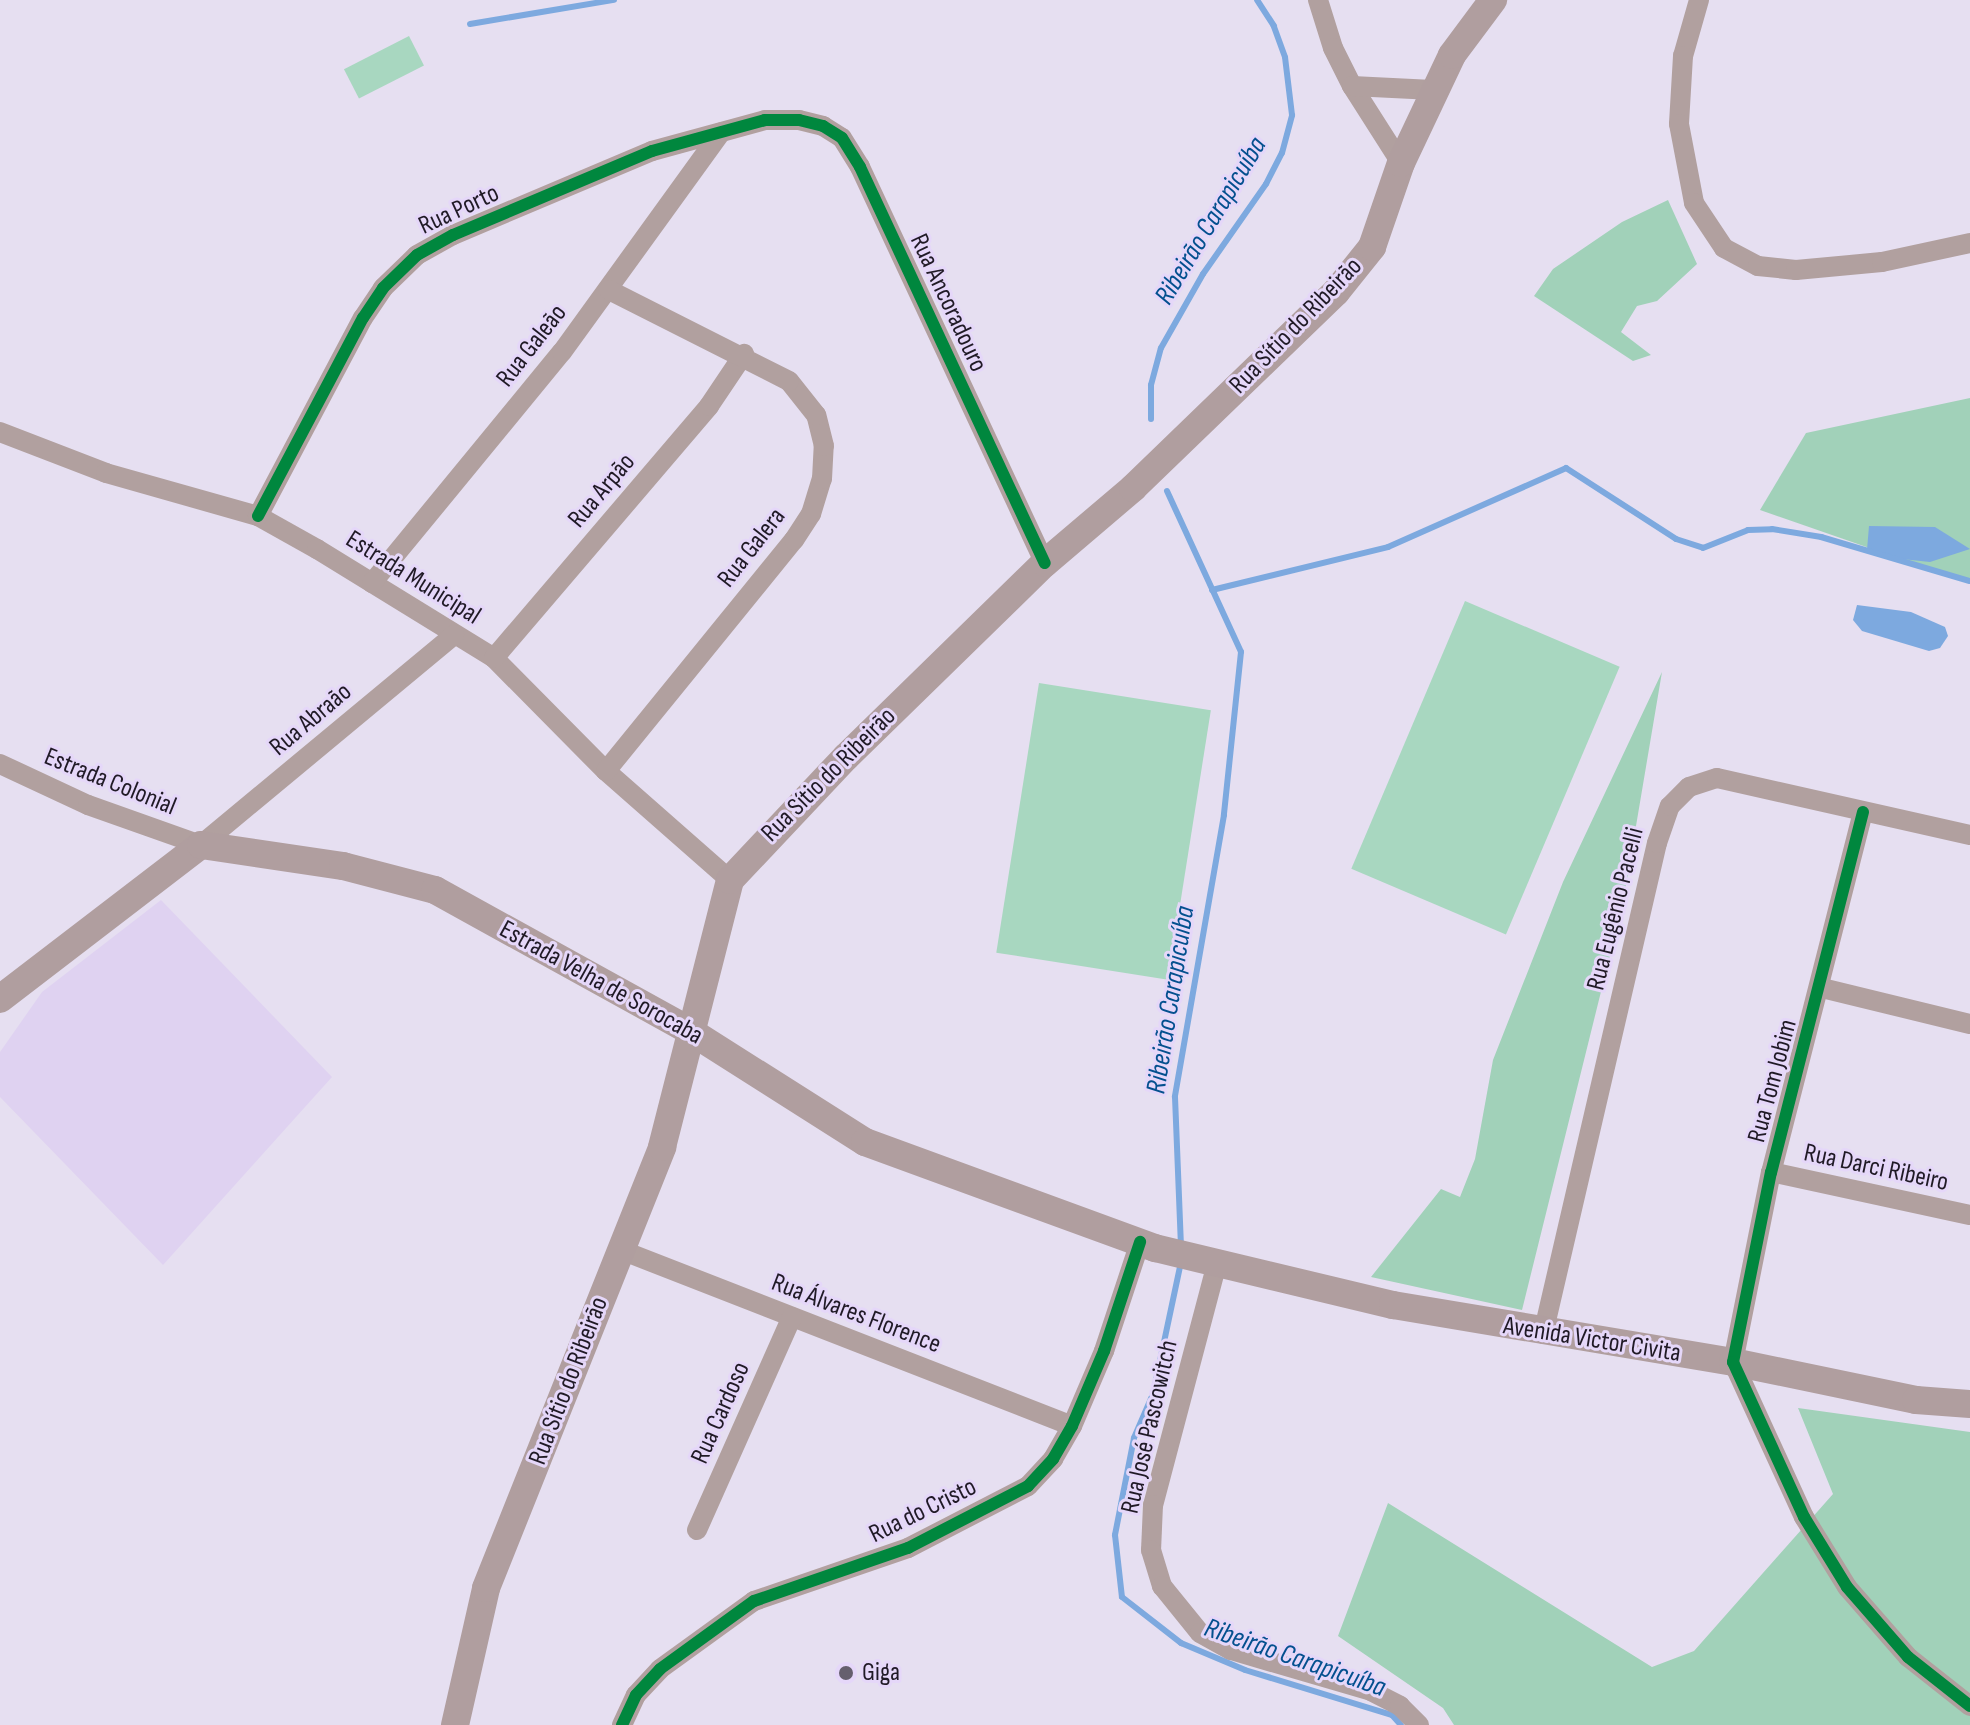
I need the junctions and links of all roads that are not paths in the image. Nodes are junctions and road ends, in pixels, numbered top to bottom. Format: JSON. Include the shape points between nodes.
{"nodes":[{"id":1,"x":1318,"y":0,"type":"edge"},
{"id":2,"x":1493,"y":0,"type":"edge"},
{"id":3,"x":1699,"y":0,"type":"edge"},
{"id":4,"x":1352,"y":86,"type":"junction"},
{"id":5,"x":1433,"y":90,"type":"junction"},
{"id":6,"x":765,"y":120,"type":"joint"},
{"id":7,"x":721,"y":132,"type":"junction"},
{"id":8,"x":1401,"y":163,"type":"junction"},
{"id":9,"x":1970,"y":243,"type":"edge"},
{"id":10,"x":609,"y":290,"type":"junction"},
{"id":11,"x":744,"y":354,"type":"junction"},
{"id":12,"x":0,"y":432,"type":"edge"},
{"id":13,"x":258,"y":516,"type":"junction"},
{"id":14,"x":1045,"y":563,"type":"junction"},
{"id":15,"x":372,"y":583,"type":"junction"},
{"id":16,"x":454,"y":635,"type":"junction"},
{"id":17,"x":494,"y":658,"type":"junction"},
{"id":18,"x":0,"y":764,"type":"edge"},
{"id":19,"x":606,"y":771,"type":"junction"},
{"id":20,"x":1863,"y":812,"type":"junction"},
{"id":21,"x":1970,"y":835,"type":"edge"},
{"id":22,"x":201,"y":845,"type":"junction"},
{"id":23,"x":730,"y":880,"type":"junction"},
{"id":24,"x":1822,"y":988,"type":"junction"},
{"id":25,"x":0,"y":999,"type":"edge"},
{"id":26,"x":1970,"y":1024,"type":"edge"},
{"id":27,"x":690,"y":1031,"type":"junction"},
{"id":28,"x":1771,"y":1172,"type":"junction"},
{"id":29,"x":1970,"y":1215,"type":"edge"},
{"id":30,"x":1147,"y":1245,"type":"junction"},
{"id":31,"x":621,"y":1250,"type":"junction"},
{"id":32,"x":1210,"y":1265,"type":"junction"},
{"id":33,"x":792,"y":1317,"type":"junction"},
{"id":34,"x":1543,"y":1334,"type":"junction"},
{"id":35,"x":1733,"y":1362,"type":"junction"},
{"id":36,"x":1970,"y":1404,"type":"edge"},
{"id":37,"x":1072,"y":1426,"type":"junction"},
{"id":38,"x":697,"y":1530,"type":"dead end"},
{"id":39,"x":1970,"y":1706,"type":"edge"},
{"id":40,"x":455,"y":1725,"type":"edge"},
{"id":41,"x":622,"y":1725,"type":"edge"},
{"id":42,"x":1419,"y":1725,"type":"edge"}],
"edges":[{"from":1,"to":4,"type":"street"},
{"from":2,"to":5,"type":"main road","name":"Rua Sítio do Ribeirão","via":[[1479,13]]},
{"from":3,"to":9,"type":"street","via":[[1683,56],[1679,124],[1694,203],[1724,248],[1758,266],[1796,270],[1882,262]]},
{"from":4,"to":5,"type":"street"},
{"from":4,"to":8,"type":"street"},
{"from":5,"to":8,"type":"main road","name":"Rua Sítio do Ribeirão"},
{"from":6,"to":7,"type":"street","name":"Rua Porto"},
{"from":6,"to":14,"type":"street","name":"Rua Ancoradouro","via":[[823,126],[842,138]]},
{"from":7,"to":10,"type":"street","name":"Rua Galeão"},
{"from":7,"to":13,"type":"street","name":"Rua Porto","via":[[652,151],[417,255],[383,288],[363,318]]},
{"from":8,"to":14,"type":"main road","name":"Rua Sítio do Ribeirão","via":[[1372,247],[1336,292],[1133,488]]},
{"from":10,"to":11,"type":"street","name":"Rua Galera"},
{"from":10,"to":15,"type":"street","name":"Rua Galeão"},
{"from":11,"to":17,"type":"street","name":"Rua Arpão","via":[[709,406]]},
{"from":11,"to":19,"type":"street","name":"Rua Galera","via":[[789,381],[816,415],[823,468],[811,514]]},
{"from":12,"to":13,"type":"street","name":"Estrada Municipal","via":[[106,473]]},
{"from":13,"to":15,"type":"street","name":"Estrada Municipal"},
{"from":14,"to":23,"type":"main road","name":"Rua Sítio do Ribeirão","via":[[814,789]]},
{"from":15,"to":16,"type":"street","name":"Estrada Municipal"},
{"from":16,"to":17,"type":"street","name":"Estrada Municipal"},
{"from":16,"to":22,"type":"street","name":"Rua Abraão"},
{"from":17,"to":19,"type":"street","name":"Estrada Municipal"},
{"from":18,"to":22,"type":"street","name":"Estrada Colonial","via":[[88,805]]},
{"from":19,"to":23,"type":"street","name":"Estrada Municipal"},
{"from":20,"to":21,"type":"street","name":"Rua Eugênio Pacelli"},
{"from":20,"to":24,"type":"street","name":"Rua Tom Jobim"},
{"from":20,"to":34,"type":"street","name":"Rua Eugênio Pacelli","via":[[1748,781],[1717,778],[1689,787],[1670,806]]},
{"from":22,"to":25,"type":"main road"},
{"from":22,"to":27,"type":"main road","name":"Estrada Velha de Sorocaba","via":[[343,866],[435,890]]},
{"from":23,"to":27,"type":"main road","name":"Rua Sítio do Ribeirão"},
{"from":24,"to":26,"type":"street"},
{"from":24,"to":28,"type":"street","name":"Rua Tom Jobim"},
{"from":27,"to":30,"type":"main road","name":"Estrada Velha de Sorocaba","via":[[865,1142]]},
{"from":27,"to":31,"type":"main road","name":"Rua Sítio do Ribeirão","via":[[662,1147]]},
{"from":28,"to":29,"type":"street","name":"Rua Darci Ribeiro"},
{"from":28,"to":35,"type":"street","name":"Rua Tom Jobim"},
{"from":30,"to":32,"type":"main road","name":"Estrada Velha de Sorocaba"},
{"from":30,"to":37,"type":"street","name":"Rua do Cristo"},
{"from":31,"to":33,"type":"street","name":"Rua Álvares Florence"},
{"from":31,"to":40,"type":"main road","name":"Rua Sítio do Ribeirão","via":[[486,1588]]},
{"from":32,"to":34,"type":"main road","name":"Avenida Victor Civita"},
{"from":32,"to":42,"type":"street","name":"Rua José Pascowitch","via":[[1153,1505],[1151,1550],[1162,1586],[1200,1633],[1231,1650],[1371,1691],[1400,1706]]},
{"from":33,"to":37,"type":"street","name":"Rua Álvares Florence"},
{"from":33,"to":38,"type":"street","name":"Rua Cardoso"},
{"from":34,"to":35,"type":"main road","name":"Avenida Victor Civita"},
{"from":35,"to":36,"type":"main road","name":"Avenida Victor Civita","via":[[1916,1400]]},
{"from":35,"to":39,"type":"street","via":[[1804,1517],[1847,1587],[1908,1657]]},
{"from":37,"to":41,"type":"street","name":"Rua do Cristo","via":[[1053,1459],[1028,1486],[908,1548],[754,1601],[660,1669],[636,1695]]}]}
